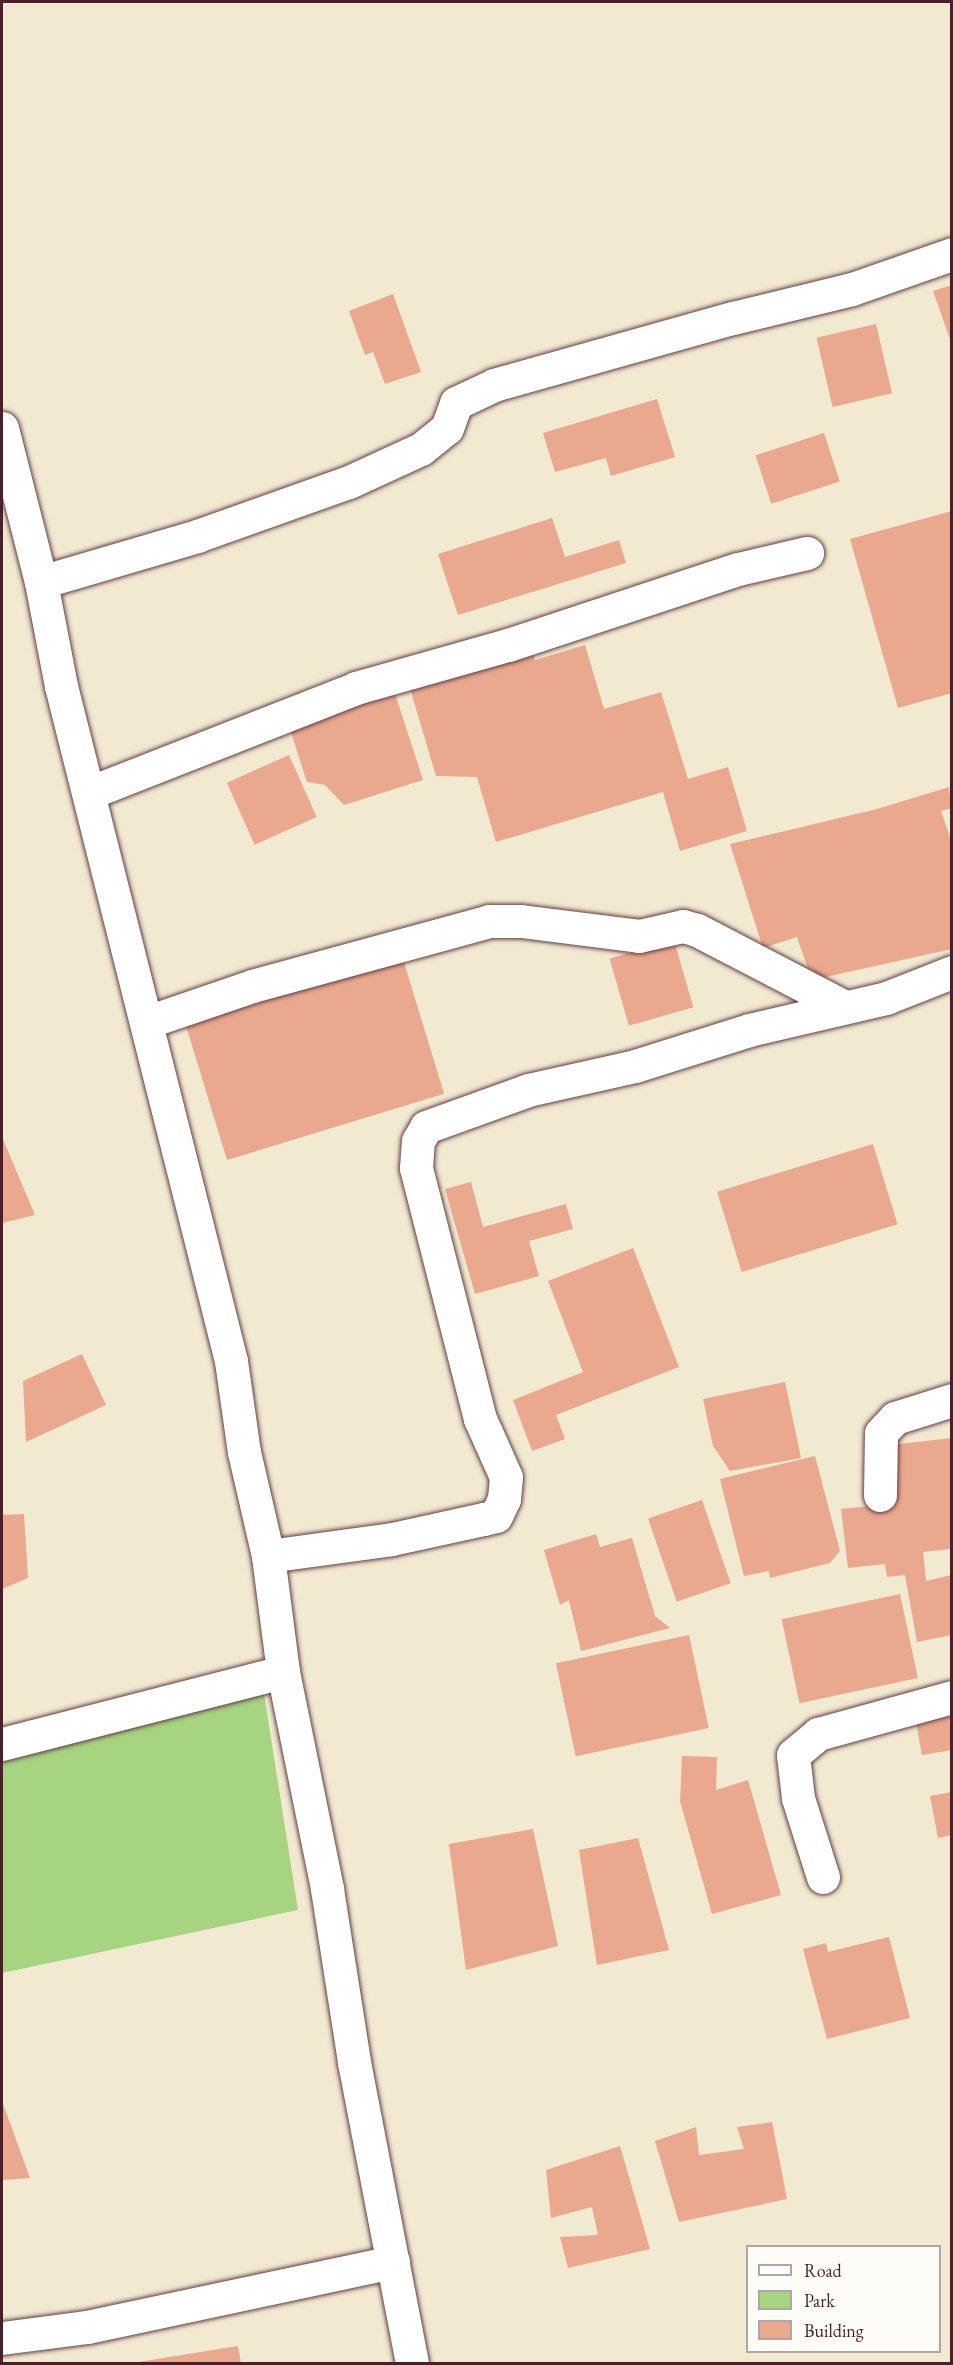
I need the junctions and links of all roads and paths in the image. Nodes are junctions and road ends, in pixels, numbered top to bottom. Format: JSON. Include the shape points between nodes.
{"nodes":[{"id":1,"x":951,"y":254,"type":"edge"},
{"id":2,"x":2,"y":428,"type":"edge"},
{"id":3,"x":807,"y":553,"type":"dead end"},
{"id":4,"x":41,"y":582,"type":"junction"},
{"id":5,"x":91,"y":792,"type":"junction"},
{"id":6,"x":951,"y":972,"type":"edge"},
{"id":7,"x":845,"y":1007,"type":"junction"},
{"id":8,"x":147,"y":1022,"type":"junction"},
{"id":9,"x":951,"y":1400,"type":"edge"},
{"id":10,"x":880,"y":1495,"type":"dead end"},
{"id":11,"x":268,"y":1556,"type":"junction"},
{"id":12,"x":283,"y":1672,"type":"junction"},
{"id":13,"x":951,"y":1697,"type":"edge"},
{"id":14,"x":2,"y":1744,"type":"edge"},
{"id":15,"x":823,"y":1877,"type":"dead end"},
{"id":16,"x":393,"y":2262,"type":"junction"},
{"id":17,"x":2,"y":2338,"type":"edge"},
{"id":18,"x":412,"y":2364,"type":"edge"}],
"edges":[{"from":1,"to":4,"type":"street","via":[[852,289],[494,385],[456,403],[447,428],[421,449],[349,483],[197,536]]},
{"from":2,"to":4,"type":"street"},
{"from":3,"to":5,"type":"street","via":[[738,569],[508,645],[356,688]]},
{"from":4,"to":5,"type":"street","via":[[61,686]]},
{"from":5,"to":8,"type":"street"},
{"from":6,"to":7,"type":"street","via":[[886,998]]},
{"from":7,"to":8,"type":"street","via":[[698,930],[683,926],[639,936],[521,921],[489,921],[252,986]]},
{"from":7,"to":11,"type":"street","via":[[749,1030],[635,1066],[528,1090],[426,1126],[418,1141],[416,1168],[480,1419],[506,1477],[504,1499],[496,1516],[490,1518],[392,1539]]},
{"from":8,"to":11,"type":"street","via":[[231,1361],[244,1452]]},
{"from":9,"to":10,"type":"street","via":[[895,1418],[881,1433]]},
{"from":11,"to":12,"type":"street"},
{"from":12,"to":14,"type":"street"},
{"from":12,"to":16,"type":"street"},
{"from":13,"to":15,"type":"street","via":[[818,1734],[793,1755],[798,1798]]},
{"from":16,"to":17,"type":"street","via":[[87,2327]]},
{"from":16,"to":18,"type":"street"}]}
